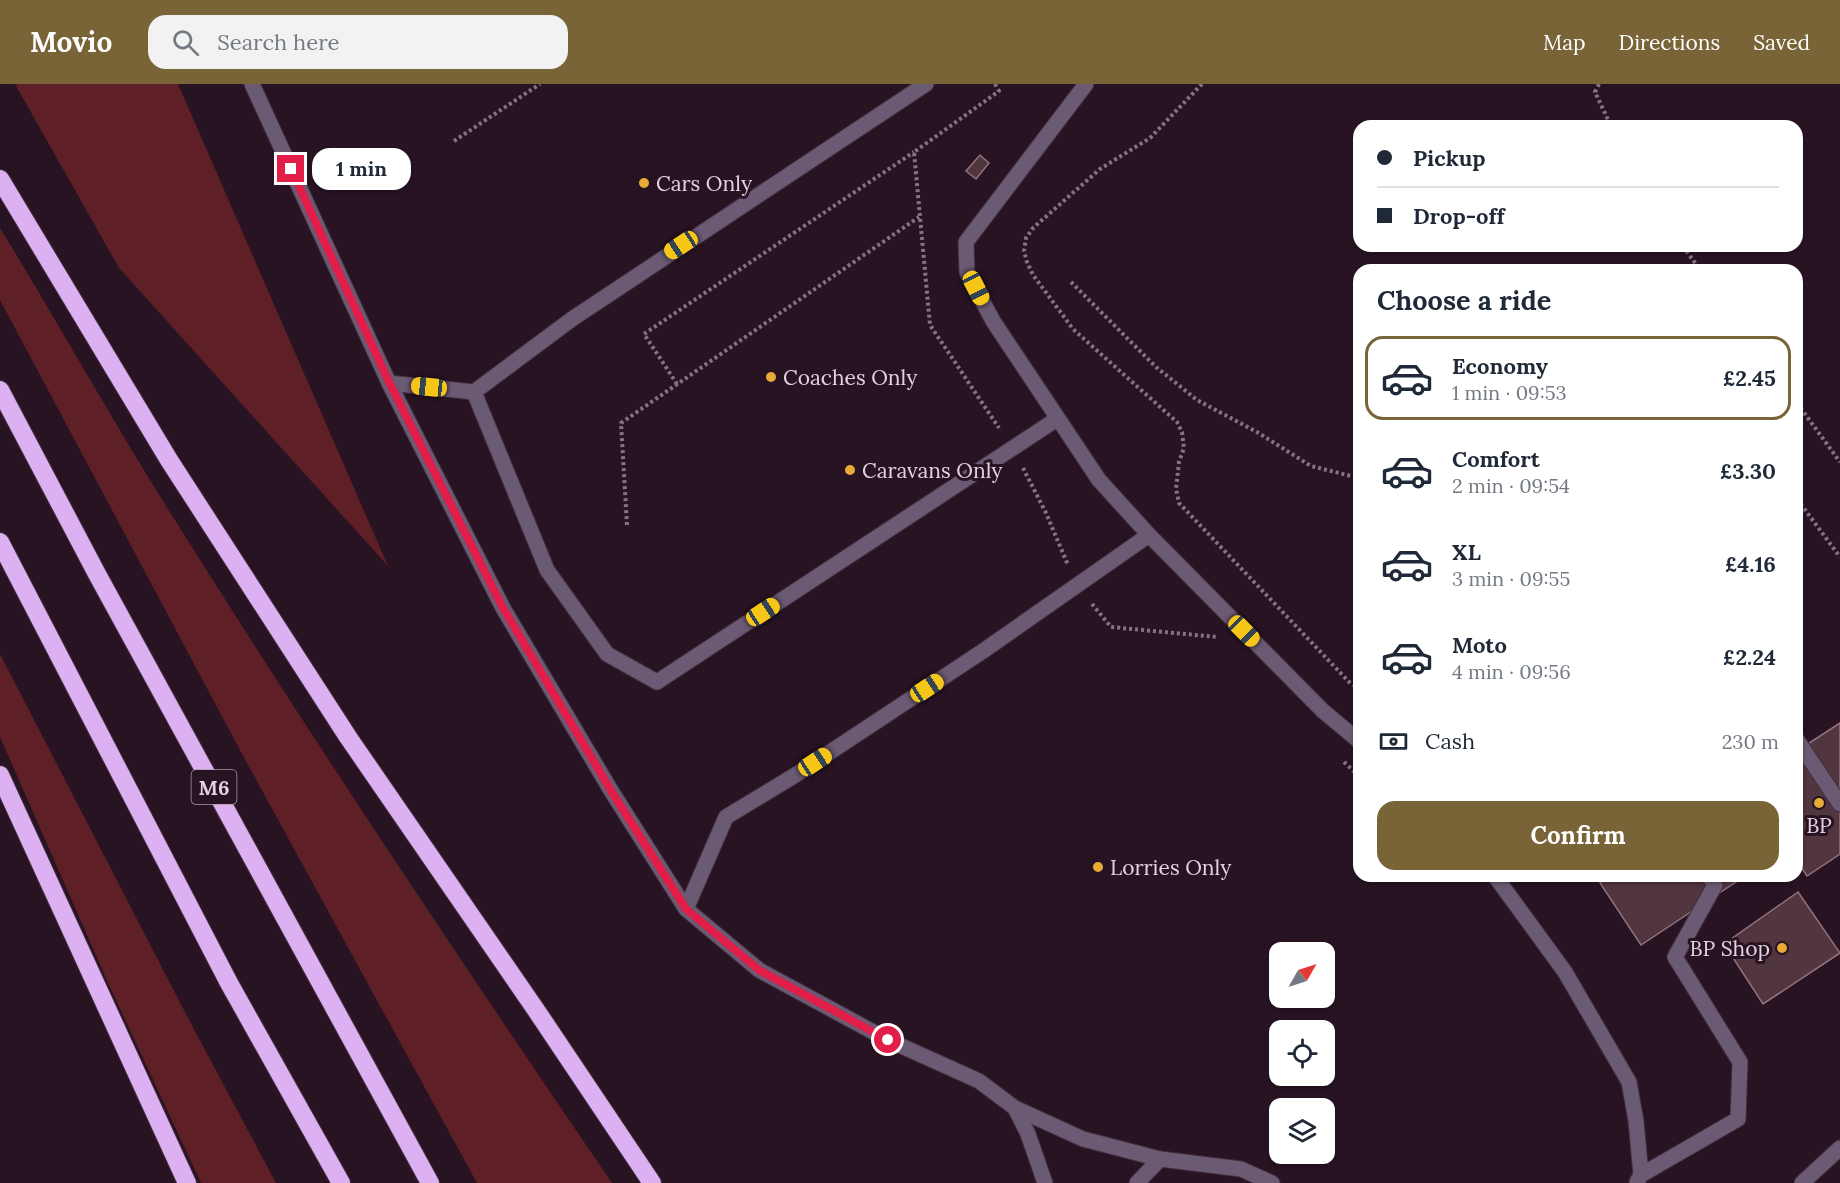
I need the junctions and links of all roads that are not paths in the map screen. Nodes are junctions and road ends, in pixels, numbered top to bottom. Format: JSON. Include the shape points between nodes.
{"nodes":[{"id":1,"x":252,"y":84,"type":"edge"},
{"id":2,"x":926,"y":84,"type":"edge"},
{"id":3,"x":1086,"y":84,"type":"edge"},
{"id":4,"x":0,"y":179,"type":"edge"},
{"id":5,"x":389,"y":382,"type":"junction"},
{"id":6,"x":0,"y":390,"type":"edge"},
{"id":7,"x":474,"y":392,"type":"junction"},
{"id":8,"x":1057,"y":419,"type":"junction"},
{"id":9,"x":1149,"y":535,"type":"junction"},
{"id":10,"x":0,"y":542,"type":"edge"},
{"id":11,"x":1353,"y":736,"type":"edge"},
{"id":12,"x":1803,"y":749,"type":"edge"},
{"id":13,"x":0,"y":775,"type":"edge"},
{"id":14,"x":1840,"y":804,"type":"edge"},
{"id":15,"x":1499,"y":882,"type":"edge"},
{"id":16,"x":1713,"y":882,"type":"edge"},
{"id":17,"x":686,"y":909,"type":"junction"},
{"id":18,"x":1015,"y":1108,"type":"junction"},
{"id":19,"x":1840,"y":1148,"type":"edge"},
{"id":20,"x":1160,"y":1159,"type":"junction"},
{"id":21,"x":1241,"y":1169,"type":"junction"},
{"id":22,"x":1639,"y":1179,"type":"edge"},
{"id":23,"x":187,"y":1183,"type":"edge"},
{"id":24,"x":341,"y":1183,"type":"edge"},
{"id":25,"x":430,"y":1183,"type":"edge"},
{"id":26,"x":652,"y":1183,"type":"edge"},
{"id":27,"x":1045,"y":1183,"type":"edge"},
{"id":28,"x":1137,"y":1183,"type":"edge"},
{"id":29,"x":1247,"y":1183,"type":"edge"},
{"id":30,"x":1272,"y":1183,"type":"edge"},
{"id":31,"x":1802,"y":1183,"type":"edge"}],
"edges":[{"from":1,"to":5,"type":"lane"},
{"from":2,"to":7,"type":"lane","via":[[572,319]]},
{"from":3,"to":8,"type":"lane","via":[[966,242],[967,272],[993,321]]},
{"from":4,"to":26,"type":"highway","via":[[169,460],[348,737]]},
{"from":5,"to":7,"type":"lane"},
{"from":5,"to":17,"type":"lane","via":[[503,608]]},
{"from":6,"to":25,"type":"highway","number":"M6"},
{"from":7,"to":8,"type":"lane","via":[[547,570],[607,654],[657,682]]},
{"from":8,"to":9,"type":"lane","via":[[1099,480]]},
{"from":9,"to":11,"type":"lane","via":[[1323,711]]},
{"from":9,"to":17,"type":"lane","via":[[973,658],[726,817]]},
{"from":10,"to":24,"type":"highway","via":[[229,983]]},
{"from":12,"to":14,"type":"lane"},
{"from":13,"to":23,"type":"highway"},
{"from":15,"to":22,"type":"lane","via":[[1565,972],[1629,1082]]},
{"from":16,"to":22,"type":"lane","via":[[1715,885],[1675,957],[1740,1062],[1738,1119]]},
{"from":17,"to":18,"type":"lane","via":[[759,970],[888,1040],[979,1081]]},
{"from":18,"to":20,"type":"lane","via":[[1083,1140]]},
{"from":18,"to":27,"type":"lane"},
{"from":19,"to":31,"type":"lane"},
{"from":20,"to":21,"type":"lane"},
{"from":20,"to":28,"type":"lane"},
{"from":21,"to":29,"type":"lane"},
{"from":21,"to":30,"type":"lane"}]}
